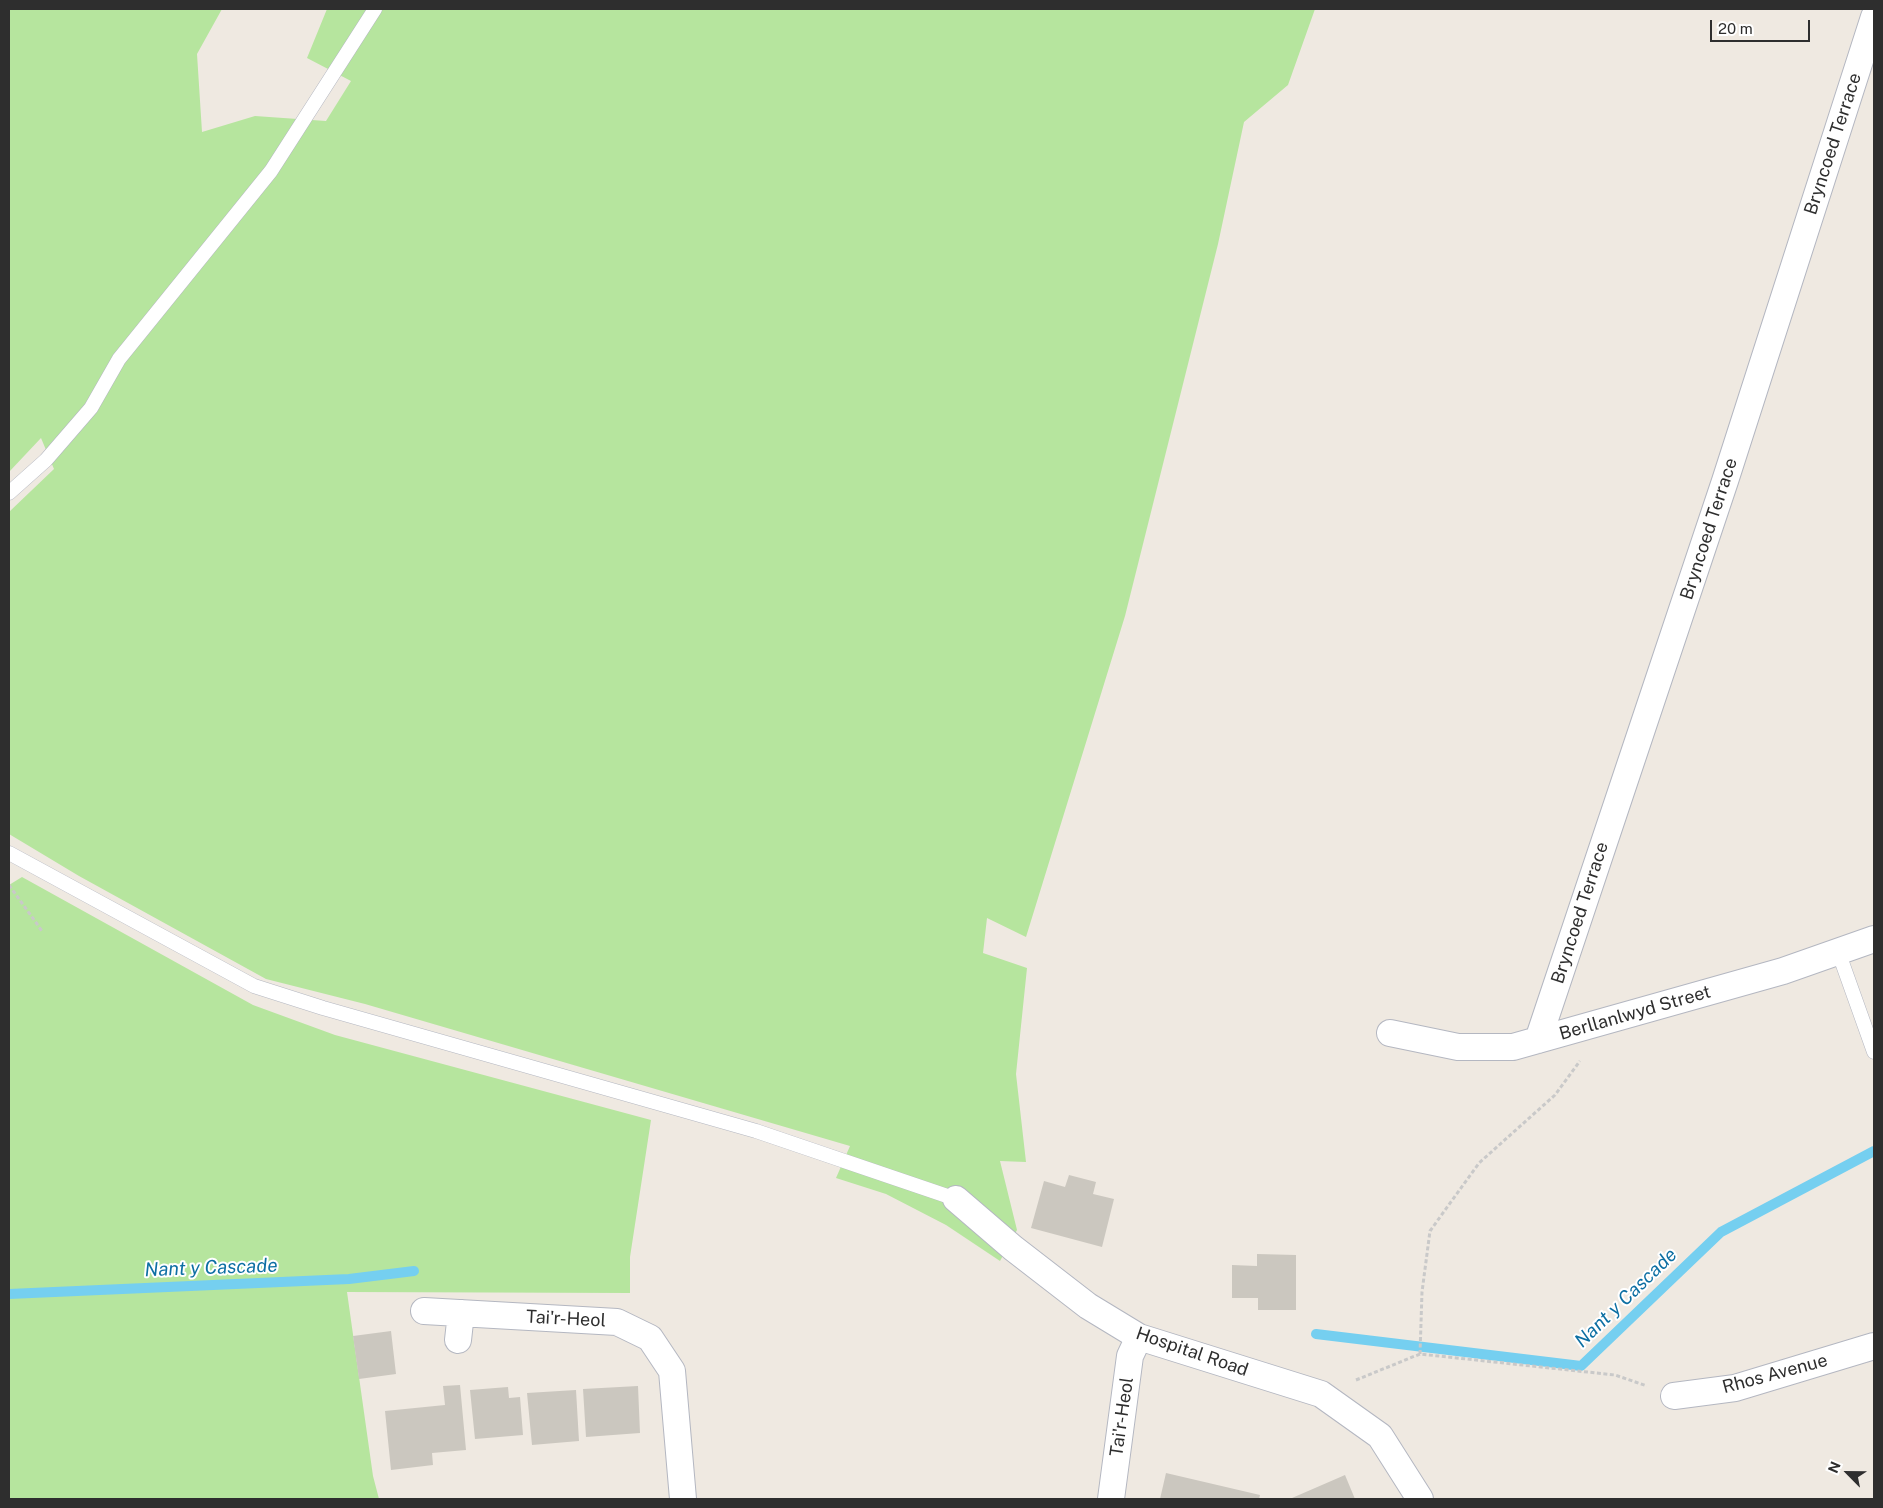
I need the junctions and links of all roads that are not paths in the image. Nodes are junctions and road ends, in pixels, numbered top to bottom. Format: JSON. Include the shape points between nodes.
{"nodes":[{"id":1,"x":375,"y":9,"type":"edge"},
{"id":2,"x":1874,"y":17,"type":"edge"},
{"id":3,"x":9,"y":493,"type":"edge"},
{"id":4,"x":9,"y":852,"type":"edge"},
{"id":5,"x":1874,"y":939,"type":"edge"},
{"id":6,"x":1838,"y":952,"type":"junction"},
{"id":7,"x":1390,"y":1033,"type":"dead end"},
{"id":8,"x":1538,"y":1040,"type":"junction"},
{"id":9,"x":1874,"y":1052,"type":"edge"},
{"id":10,"x":956,"y":1199,"type":"joint"},
{"id":11,"x":424,"y":1311,"type":"dead end"},
{"id":12,"x":461,"y":1313,"type":"junction"},
{"id":13,"x":1140,"y":1337,"type":"junction"},
{"id":14,"x":458,"y":1340,"type":"dead end"},
{"id":15,"x":1874,"y":1346,"type":"edge"},
{"id":16,"x":1674,"y":1396,"type":"road end"},
{"id":17,"x":683,"y":1499,"type":"edge"},
{"id":18,"x":1110,"y":1499,"type":"edge"},
{"id":19,"x":1420,"y":1499,"type":"edge"}],
"edges":[{"from":1,"to":3,"type":"lane","via":[[271,171],[119,360],[91,408],[46,460]]},
{"from":2,"to":8,"type":"street","name":"Bryncoed Terrace","via":[[1725,481]]},
{"from":4,"to":10,"type":"lane","via":[[254,986],[756,1131]]},
{"from":5,"to":6,"type":"street","name":"Berllanlwyd Street"},
{"from":6,"to":8,"type":"street","name":"Berllanlwyd Street","via":[[1783,971]]},
{"from":6,"to":9,"type":"lane"},
{"from":7,"to":8,"type":"street","name":"Berllanlwyd Street","via":[[1458,1047],[1513,1047]]},
{"from":10,"to":13,"type":"street","name":"Hospital Road","via":[[1080,1300]]},
{"from":11,"to":12,"type":"street","name":"Tai'r-Heol"},
{"from":12,"to":14,"type":"street"},
{"from":12,"to":17,"type":"street","name":"Tai'r-Heol","via":[[617,1322],[650,1338],[672,1371]]},
{"from":13,"to":18,"type":"street","name":"Tai'r-Heol","via":[[1130,1356]]},
{"from":13,"to":19,"type":"street","name":"Hospital Road","via":[[1321,1394],[1380,1436]]},
{"from":15,"to":16,"type":"street","name":"Rhos Avenue","via":[[1735,1388]]}]}
